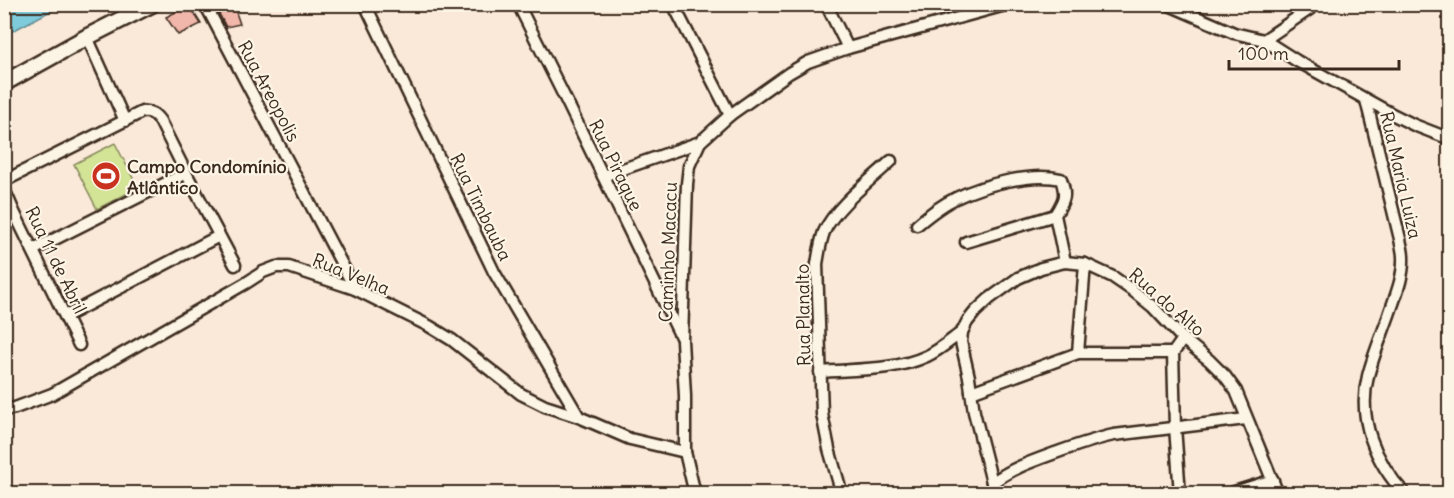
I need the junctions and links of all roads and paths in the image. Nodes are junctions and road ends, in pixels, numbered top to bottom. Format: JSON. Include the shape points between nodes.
{"nodes":[{"id":1,"x":205,"y":4,"type":"edge"},
{"id":2,"x":365,"y":4,"type":"edge"},
{"id":3,"x":518,"y":4,"type":"edge"},
{"id":4,"x":673,"y":4,"type":"edge"},
{"id":5,"x":826,"y":4,"type":"edge"},
{"id":6,"x":1010,"y":4,"type":"edge"},
{"id":7,"x":1167,"y":4,"type":"edge"},
{"id":8,"x":1293,"y":4,"type":"edge"},
{"id":9,"x":1317,"y":4,"type":"edge"},
{"id":10,"x":147,"y":6,"type":"edge"},
{"id":11,"x":984,"y":8,"type":"edge"},
{"id":12,"x":1299,"y":16,"type":"junction"},
{"id":13,"x":87,"y":37,"type":"junction"},
{"id":14,"x":1264,"y":40,"type":"junction"},
{"id":15,"x":848,"y":48,"type":"junction"},
{"id":16,"x":4,"y":83,"type":"edge"},
{"id":17,"x":1366,"y":100,"type":"junction"},
{"id":18,"x":730,"y":115,"type":"junction"},
{"id":19,"x":124,"y":121,"type":"junction"},
{"id":20,"x":1449,"y":139,"type":"edge"},
{"id":21,"x":700,"y":142,"type":"junction"},
{"id":22,"x":891,"y":161,"type":"dead end"},
{"id":23,"x":186,"y":173,"type":"junction"},
{"id":24,"x":603,"y":176,"type":"junction"},
{"id":25,"x":4,"y":181,"type":"edge"},
{"id":26,"x":4,"y":189,"type":"edge"},
{"id":27,"x":1055,"y":215,"type":"junction"},
{"id":28,"x":917,"y":225,"type":"dead end"},
{"id":29,"x":219,"y":236,"type":"junction"},
{"id":30,"x":966,"y":242,"type":"dead end"},
{"id":31,"x":33,"y":250,"type":"junction"},
{"id":32,"x":1065,"y":262,"type":"junction"},
{"id":33,"x":1085,"y":264,"type":"junction"},
{"id":34,"x":235,"y":265,"type":"dead end"},
{"id":35,"x":355,"y":289,"type":"junction"},
{"id":36,"x":66,"y":316,"type":"junction"},
{"id":37,"x":962,"y":332,"type":"junction"},
{"id":38,"x":1183,"y":339,"type":"junction"},
{"id":39,"x":682,"y":340,"type":"junction"},
{"id":40,"x":80,"y":345,"type":"dead end"},
{"id":41,"x":1078,"y":353,"type":"junction"},
{"id":42,"x":1173,"y":353,"type":"junction"},
{"id":43,"x":820,"y":372,"type":"junction"},
{"id":44,"x":971,"y":392,"type":"junction"},
{"id":45,"x":4,"y":410,"type":"edge"},
{"id":46,"x":579,"y":417,"type":"junction"},
{"id":47,"x":1246,"y":419,"type":"junction"},
{"id":48,"x":1175,"y":428,"type":"junction"},
{"id":49,"x":685,"y":453,"type":"junction"},
{"id":50,"x":1273,"y":480,"type":"junction"},
{"id":51,"x":994,"y":488,"type":"edge"},
{"id":52,"x":695,"y":494,"type":"edge"},
{"id":53,"x":842,"y":494,"type":"edge"},
{"id":54,"x":1180,"y":494,"type":"edge"},
{"id":55,"x":1228,"y":494,"type":"edge"},
{"id":56,"x":1278,"y":494,"type":"edge"},
{"id":57,"x":1405,"y":494,"type":"edge"}],
"edges":[{"from":1,"to":35,"type":"street","name":"Rua Areopolis"},
{"from":2,"to":46,"type":"street","name":"Rua Timbauba","via":[[494,272]]},
{"from":3,"to":24,"type":"street","name":"Rua Piraque"},
{"from":4,"to":18,"type":"street"},
{"from":5,"to":15,"type":"street"},
{"from":6,"to":11,"type":"street","name":"Caminho Macacu"},
{"from":7,"to":14,"type":"street","via":[[1234,33]]},
{"from":8,"to":12,"type":"street"},
{"from":9,"to":12,"type":"street"},
{"from":10,"to":13,"type":"street"},
{"from":11,"to":15,"type":"street","name":"Caminho Macacu"},
{"from":12,"to":14,"type":"street"},
{"from":13,"to":16,"type":"street"},
{"from":13,"to":19,"type":"street"},
{"from":14,"to":17,"type":"street"},
{"from":15,"to":18,"type":"street","name":"Caminho Macacu","via":[[789,72]]},
{"from":17,"to":20,"type":"street"},
{"from":17,"to":57,"type":"street","name":"Rua Maria Luiza","via":[[1403,259],[1399,286],[1368,376],[1365,419],[1382,462]]},
{"from":18,"to":21,"type":"street","name":"Caminho Macacu"},
{"from":19,"to":23,"type":"street","via":[[142,112],[155,115]]},
{"from":19,"to":25,"type":"street"},
{"from":21,"to":24,"type":"street"},
{"from":21,"to":39,"type":"street","name":"Caminho Macacu","via":[[689,166],[687,184]]},
{"from":22,"to":43,"type":"street","name":"Rua Planalto","via":[[835,215],[820,244]]},
{"from":23,"to":29,"type":"street"},
{"from":23,"to":31,"type":"street"},
{"from":24,"to":39,"type":"street","name":"Rua Piraque"},
{"from":26,"to":31,"type":"street","name":"Rua 11 de Abril"},
{"from":27,"to":28,"type":"street","via":[[1065,191],[1061,179],[1049,176],[984,187],[940,207]]},
{"from":27,"to":30,"type":"street"},
{"from":27,"to":32,"type":"street"},
{"from":29,"to":34,"type":"street"},
{"from":29,"to":36,"type":"street"},
{"from":31,"to":36,"type":"street","name":"Rua 11 de Abril"},
{"from":32,"to":33,"type":"street","name":"Rua do Alto"},
{"from":32,"to":37,"type":"street","name":"Rua do Alto","via":[[1018,278],[975,312]]},
{"from":33,"to":38,"type":"street","name":"Rua do Alto","via":[[1132,290]]},
{"from":33,"to":41,"type":"street"},
{"from":35,"to":45,"type":"street","name":"Rua Velha","via":[[289,267],[276,267],[52,394]]},
{"from":35,"to":46,"type":"street","name":"Rua Velha","via":[[453,340],[521,393]]},
{"from":36,"to":40,"type":"street","name":"Rua 11 de Abril"},
{"from":37,"to":43,"type":"street","name":"Rua do Alto","via":[[926,357],[910,362]]},
{"from":37,"to":44,"type":"street"},
{"from":38,"to":42,"type":"street"},
{"from":38,"to":47,"type":"street","name":"Rua do Alto","via":[[1225,376],[1236,391]]},
{"from":39,"to":49,"type":"street","name":"Caminho Macacu"},
{"from":41,"to":42,"type":"street"},
{"from":41,"to":44,"type":"street"},
{"from":42,"to":48,"type":"street"},
{"from":43,"to":53,"type":"street","name":"Rua Planalto","via":[[822,414]]},
{"from":44,"to":51,"type":"street"},
{"from":46,"to":49,"type":"street","name":"Rua Velha","via":[[630,439]]},
{"from":47,"to":48,"type":"street"},
{"from":47,"to":50,"type":"street","name":"Rua do Alto"},
{"from":48,"to":51,"type":"street","via":[[1095,439],[1017,467],[1004,474]]},
{"from":48,"to":54,"type":"street"},
{"from":49,"to":52,"type":"street","name":"Caminho Macacu"},
{"from":50,"to":55,"type":"street"},
{"from":50,"to":56,"type":"street","name":"Rua do Alto"}]}
